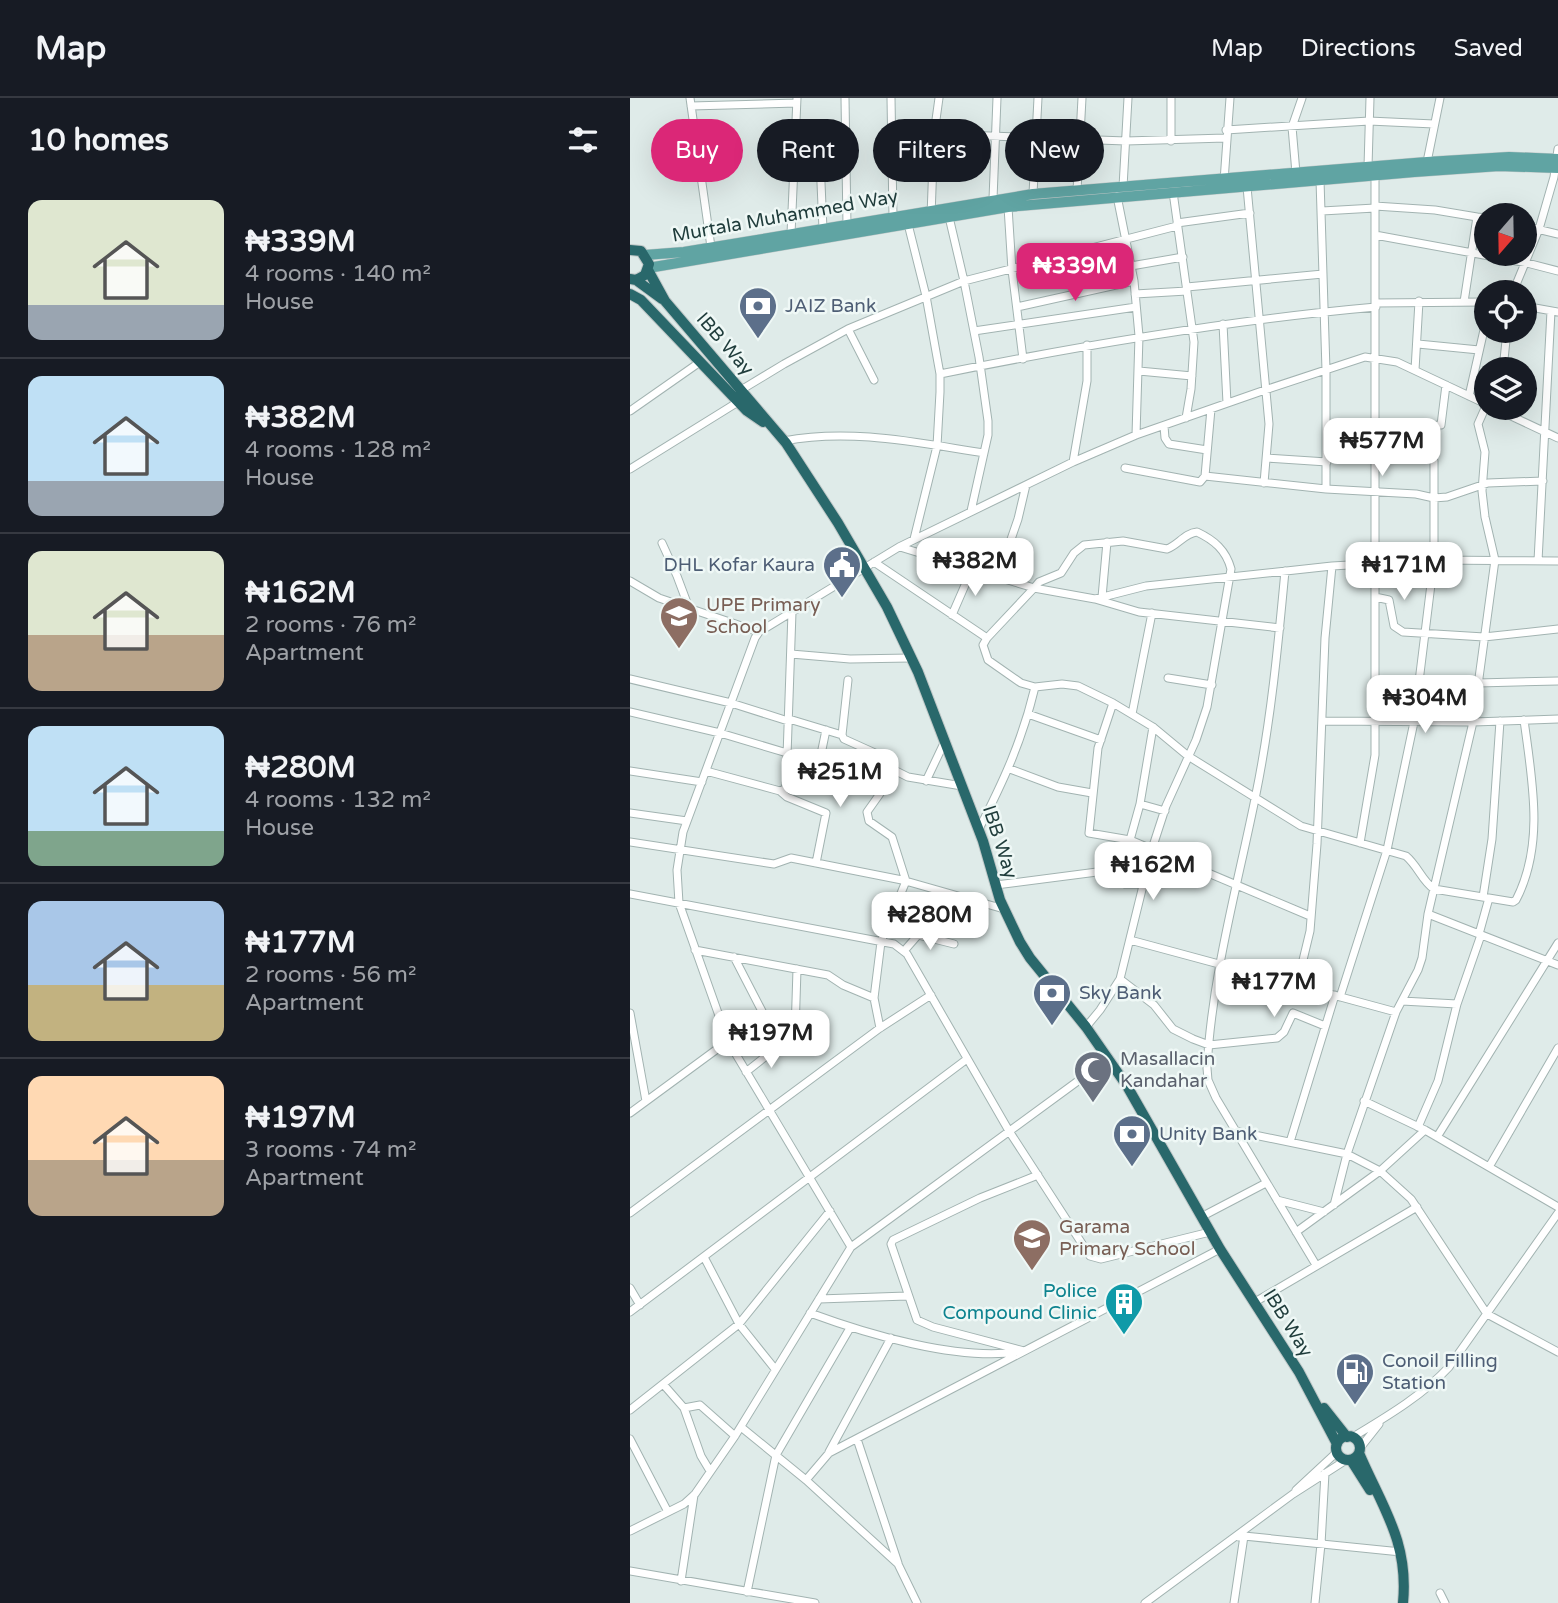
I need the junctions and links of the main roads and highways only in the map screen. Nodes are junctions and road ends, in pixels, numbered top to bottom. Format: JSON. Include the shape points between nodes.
{"nodes":[{"id":1,"x":1557,"y":163,"type":"edge"},
{"id":2,"x":1372,"y":171,"type":"junction"},
{"id":3,"x":1224,"y":183,"type":"junction"},
{"id":4,"x":1120,"y":191,"type":"junction"},
{"id":5,"x":931,"y":214,"type":"junction"},
{"id":6,"x":635,"y":250,"type":"edge"},
{"id":7,"x":648,"y":269,"type":"junction"},
{"id":8,"x":633,"y":279,"type":"edge"},
{"id":9,"x":630,"y":294,"type":"edge"},
{"id":10,"x":665,"y":301,"type":"junction"},
{"id":11,"x":774,"y":429,"type":"junction"},
{"id":12,"x":1311,"y":1393,"type":"junction"},
{"id":13,"x":1350,"y":1437,"type":"junction"},
{"id":14,"x":1349,"y":1453,"type":"junction"},
{"id":15,"x":1403,"y":1603,"type":"edge"}],
"edges":[{"from":1,"to":2,"type":"main road","name":"Murtala Muhammed Way"},
{"from":1,"to":2,"type":"main road","name":"Murtala Muhammed Way","via":[[1509,157]]},
{"from":2,"to":3,"type":"main road","name":"Murtala Muhammed Way","via":[[1296,173]]},
{"from":2,"to":3,"type":"main road","name":"Murtala Muhammed Way","via":[[1247,187]]},
{"from":3,"to":4,"type":"main road","name":"Murtala Muhammed Way"},
{"from":3,"to":4,"type":"main road","name":"Murtala Muhammed Way","via":[[1173,192]]},
{"from":4,"to":5,"type":"main road","name":"Murtala Muhammed Way","via":[[1033,194]]},
{"from":4,"to":5,"type":"main road","name":"Murtala Muhammed Way","via":[[949,217]]},
{"from":5,"to":6,"type":"main road","name":"Murtala Muhammed Way","via":[[893,216],[711,247]]},
{"from":5,"to":7,"type":"main road","name":"Murtala Muhammed Way","via":[[908,224]]},
{"from":6,"to":7,"type":"highway","name":"IBB Way"},
{"from":7,"to":8,"type":"highway","via":[[641,278]]},
{"from":7,"to":10,"type":"highway","name":"IBB Way"},
{"from":8,"to":10,"type":"highway","name":"IBB Way"},
{"from":9,"to":11,"type":"highway","via":[[641,300],[747,411]]},
{"from":10,"to":11,"type":"highway","name":"IBB Way"},
{"from":11,"to":12,"type":"highway","name":"IBB Way","via":[[869,565],[945,740],[1004,909],[1030,958],[1127,1086],[1220,1249]]},
{"from":12,"to":13,"type":"highway"},
{"from":12,"to":14,"type":"highway"},
{"from":13,"to":14,"type":"highway"},
{"from":13,"to":14,"type":"highway","via":[[1357,1440]]},
{"from":14,"to":15,"type":"highway","via":[[1396,1531],[1402,1552]]}]}
